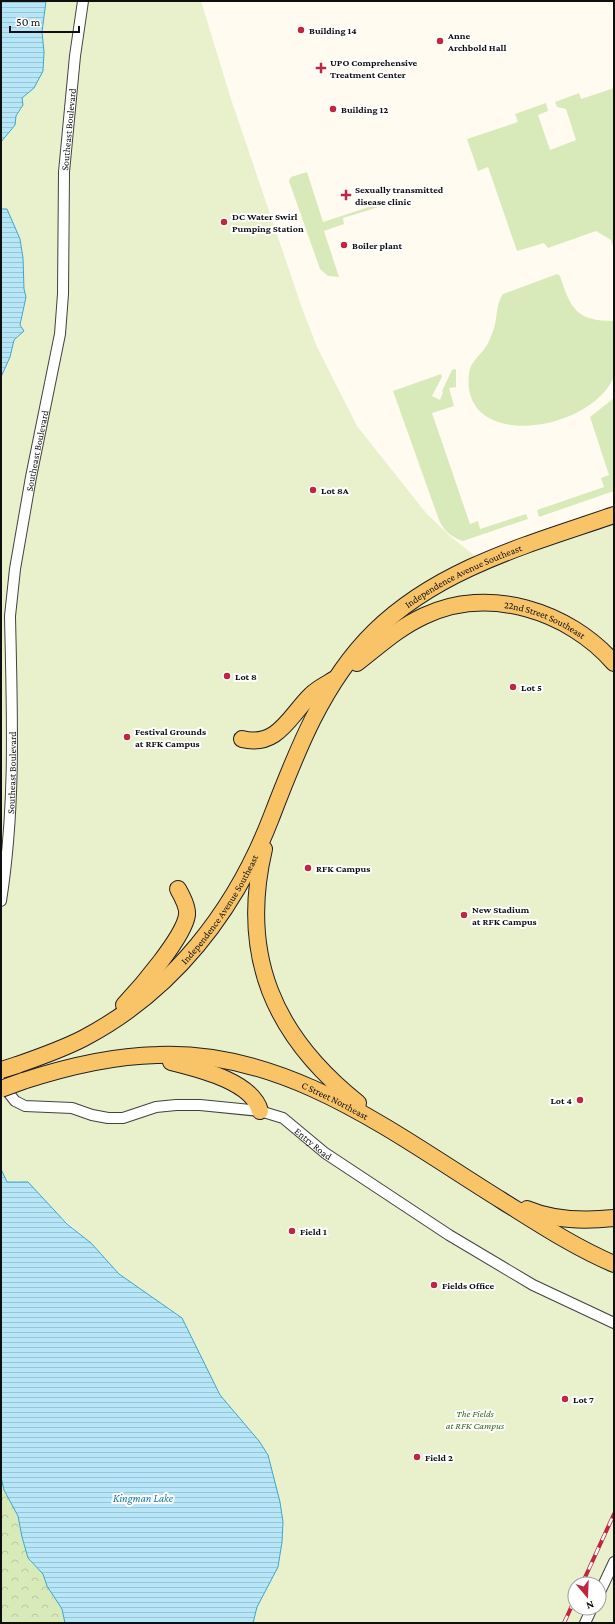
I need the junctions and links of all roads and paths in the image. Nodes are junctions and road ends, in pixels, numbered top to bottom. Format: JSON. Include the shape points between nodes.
{"nodes":[{"id":1,"x":83,"y":1,"type":"edge"},
{"id":2,"x":614,"y":515,"type":"edge"},
{"id":3,"x":464,"y":604,"type":"joint"},
{"id":4,"x":379,"y":636,"type":"junction"},
{"id":5,"x":614,"y":663,"type":"edge"},
{"id":6,"x":339,"y":677,"type":"junction"},
{"id":7,"x":242,"y":739,"type":"dead end"},
{"id":8,"x":270,"y":820,"type":"junction"},
{"id":9,"x":178,"y":889,"type":"dead end"},
{"id":10,"x":1,"y":901,"type":"edge"},
{"id":11,"x":84,"y":1038,"type":"junction"},
{"id":12,"x":126,"y":1057,"type":"junction"},
{"id":13,"x":1,"y":1067,"type":"edge"},
{"id":14,"x":1,"y":1070,"type":"edge"},
{"id":15,"x":1,"y":1089,"type":"edge"},
{"id":16,"x":260,"y":1111,"type":"junction"},
{"id":17,"x":395,"y":1134,"type":"junction"},
{"id":18,"x":520,"y":1209,"type":"junction"},
{"id":19,"x":614,"y":1218,"type":"edge"},
{"id":20,"x":614,"y":1264,"type":"edge"},
{"id":21,"x":614,"y":1323,"type":"edge"},
{"id":22,"x":614,"y":1562,"type":"edge"},
{"id":23,"x":607,"y":1577,"type":"edge"}],
"edges":[{"from":1,"to":10,"type":"street","name":"Southeast Boulevard","via":[[64,172],[64,279],[60,334],[30,477],[12,591],[12,804]]},
{"from":2,"to":4,"type":"main road","name":"Independence Avenue Southeast","via":[[501,554],[452,576],[403,607]]},
{"from":3,"to":4,"type":"main road","name":"Independence Avenue Southeast","via":[[440,609]]},
{"from":3,"to":5,"type":"main road","name":"22nd Street Southeast","via":[[503,604],[545,614],[583,634]]},
{"from":4,"to":6,"type":"main road","name":"Independence Avenue Southeast"},
{"from":6,"to":7,"type":"main road","via":[[312,694],[295,716],[272,736],[254,741]]},
{"from":6,"to":8,"type":"main road","name":"Independence Avenue Southeast","via":[[308,729]]},
{"from":8,"to":11,"type":"main road","name":"Independence Avenue Southeast","via":[[230,901],[188,958],[133,1008]]},
{"from":8,"to":17,"type":"main road","via":[[259,874],[256,911],[259,945],[270,991],[288,1029],[314,1064],[336,1086]]},
{"from":9,"to":11,"type":"main road","via":[[188,913],[184,925],[160,963],[132,996]]},
{"from":11,"to":14,"type":"main road","name":"Independence Avenue Southeast","bridge":true},
{"from":12,"to":15,"type":"main road","name":"C Street Northeast","bridge":true,"via":[[88,1063]]},
{"from":12,"to":16,"type":"main road","via":[[164,1060],[219,1077],[244,1089],[252,1096]]},
{"from":12,"to":17,"type":"main road","name":"C Street Northeast","via":[[158,1054],[194,1056],[266,1070],[300,1082],[337,1100]]},
{"from":13,"to":16,"type":"street","name":"Entry Road","via":[[8,1092],[15,1101],[25,1106],[72,1108],[108,1118],[123,1118],[156,1107],[176,1105]]},
{"from":16,"to":21,"type":"street","name":"Entry Road","via":[[282,1118],[325,1153],[504,1268]]},
{"from":17,"to":18,"type":"main road","name":"C Street Northeast"},
{"from":18,"to":19,"type":"main road","via":[[581,1220]]},
{"from":18,"to":20,"type":"main road","via":[[572,1244]]},
{"from":22,"to":23,"type":"street"}]}
